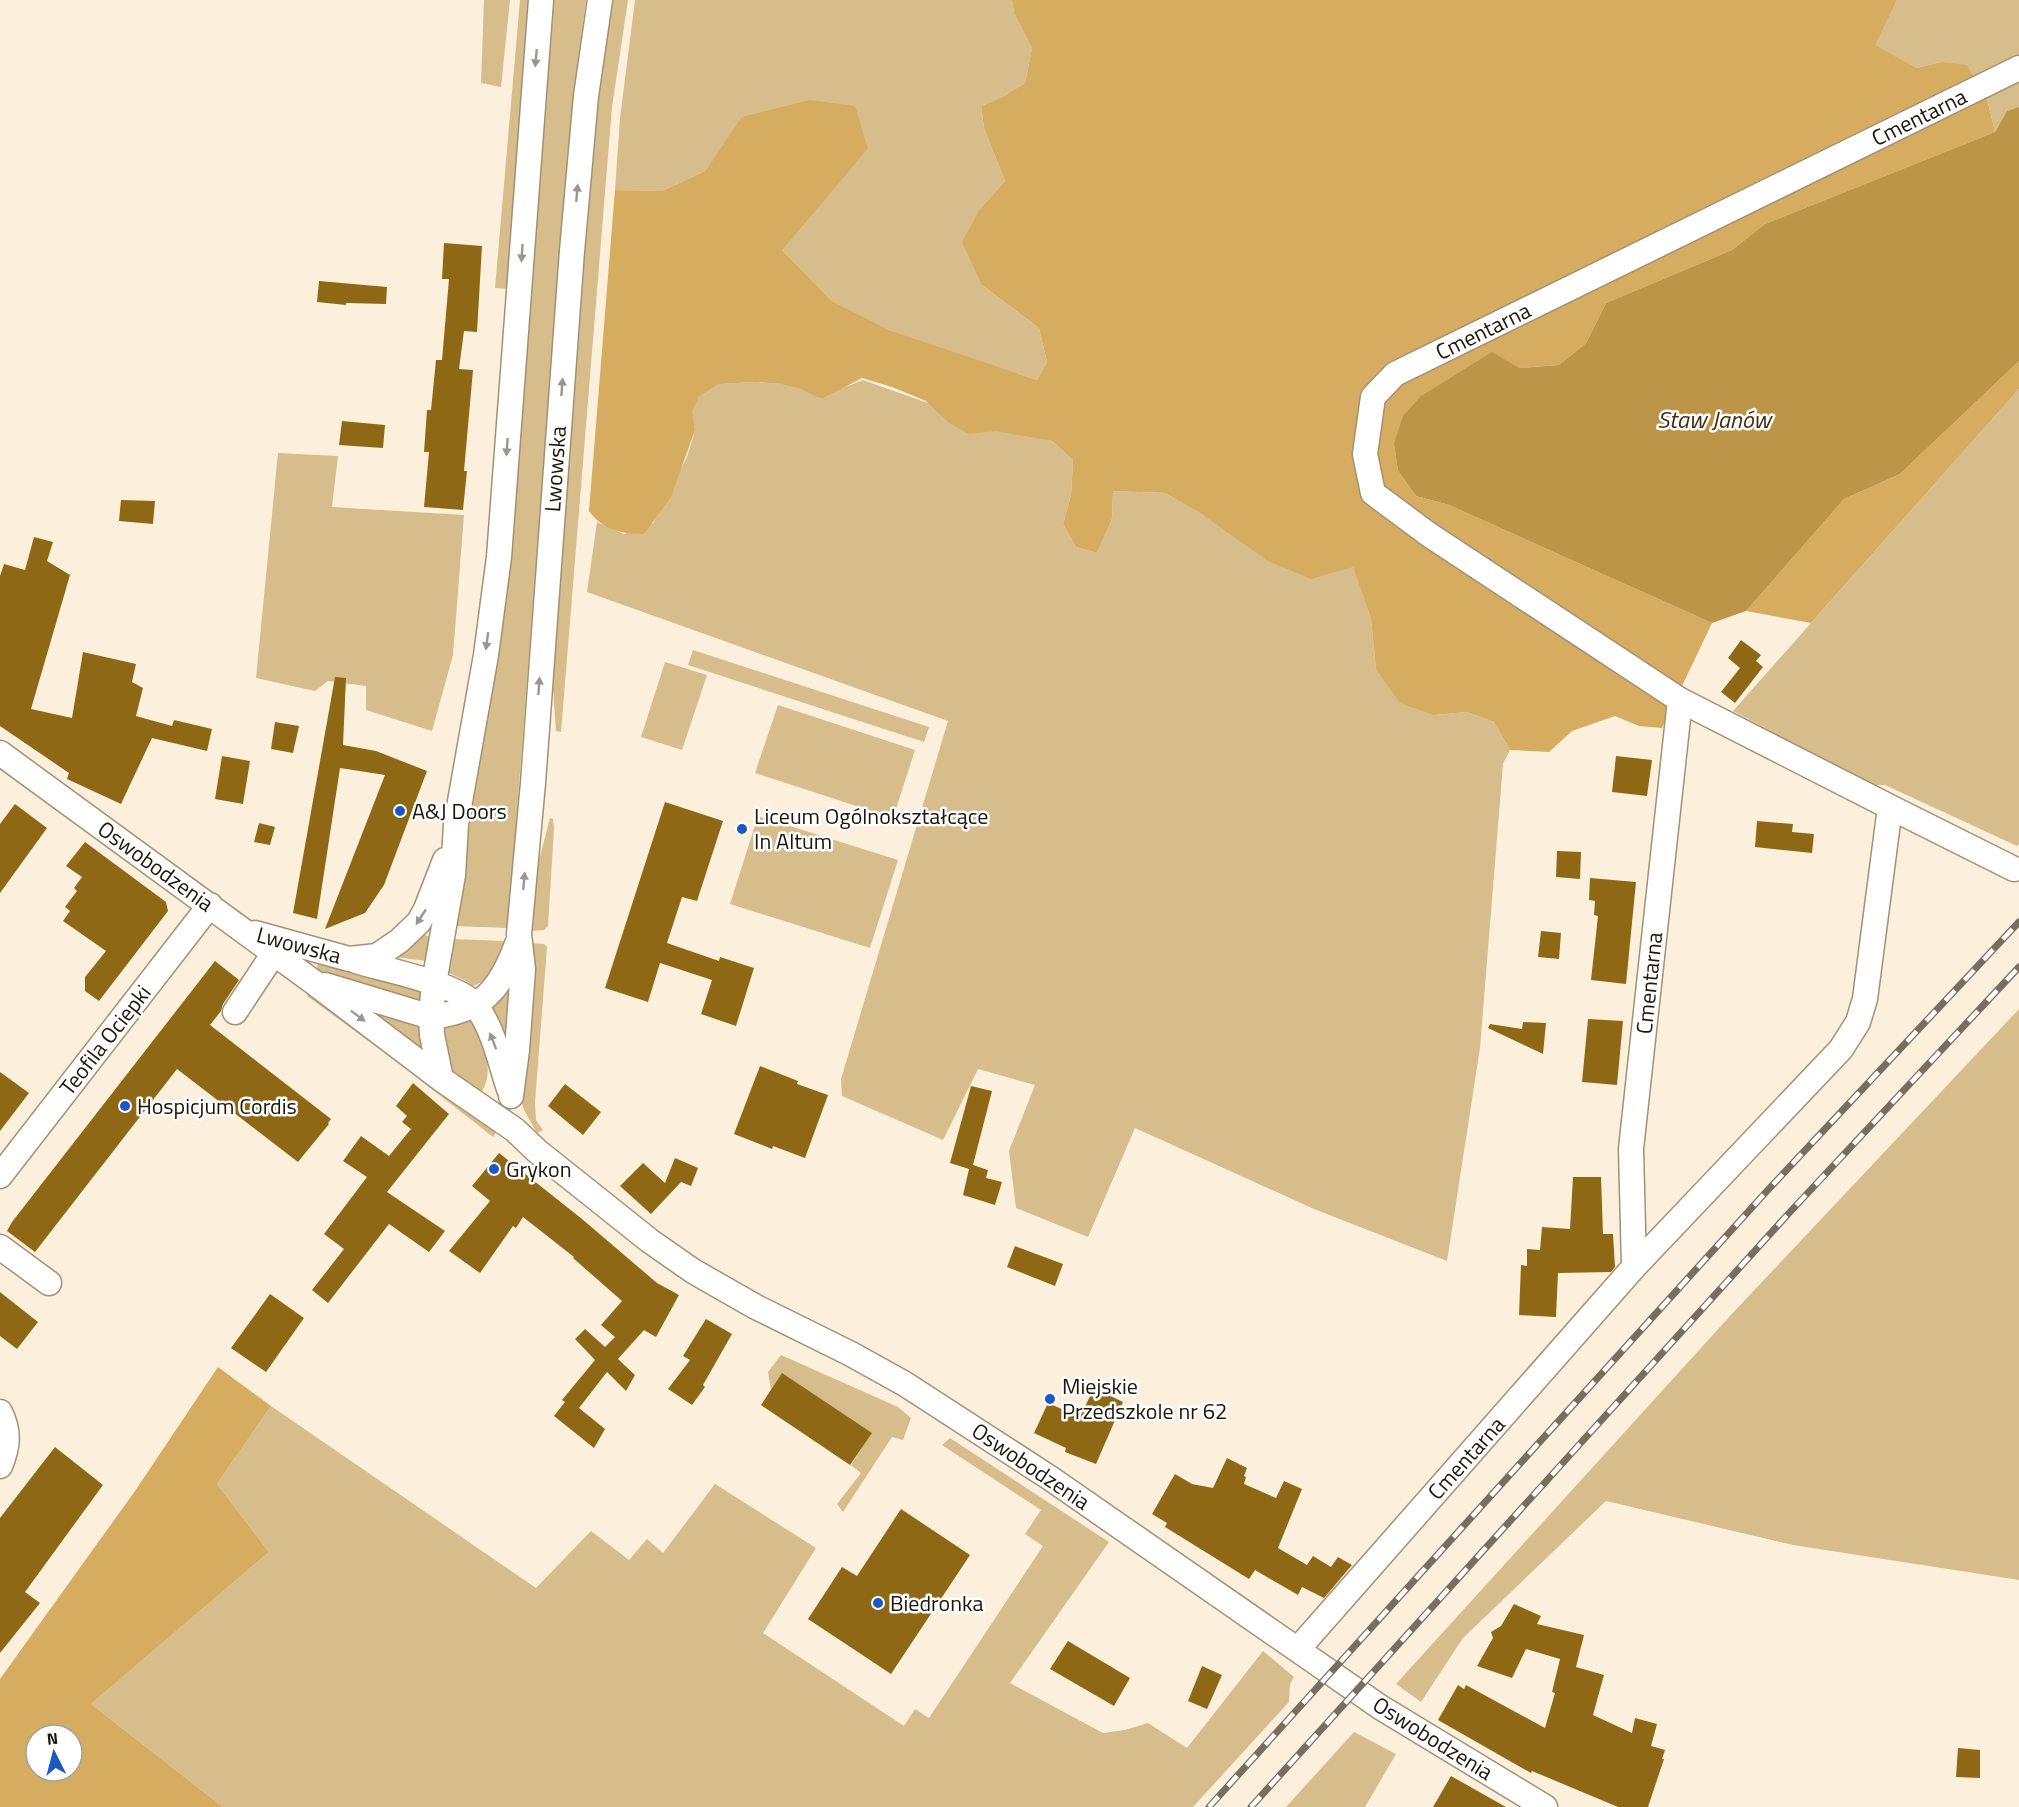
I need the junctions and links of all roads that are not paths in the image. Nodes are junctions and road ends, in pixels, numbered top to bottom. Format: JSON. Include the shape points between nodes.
{"nodes":[{"id":1,"x":542,"y":0,"type":"edge"},
{"id":2,"x":600,"y":0,"type":"edge"},
{"id":3,"x":2019,"y":68,"type":"edge"},
{"id":4,"x":1680,"y":700,"type":"junction"},
{"id":5,"x":3,"y":763,"type":"edge"},
{"id":6,"x":1890,"y":807,"type":"junction"},
{"id":7,"x":456,"y":824,"type":"junction"},
{"id":8,"x":2014,"y":869,"type":"dead end"},
{"id":9,"x":210,"y":905,"type":"junction"},
{"id":10,"x":242,"y":930,"type":"junction"},
{"id":11,"x":519,"y":939,"type":"junction"},
{"id":12,"x":274,"y":953,"type":"junction"},
{"id":13,"x":349,"y":959,"type":"junction"},
{"id":14,"x":312,"y":981,"type":"junction"},
{"id":15,"x":434,"y":983,"type":"junction"},
{"id":16,"x":476,"y":1005,"type":"junction"},
{"id":17,"x":236,"y":1012,"type":"dead end"},
{"id":18,"x":431,"y":1017,"type":"junction"},
{"id":19,"x":441,"y":1079,"type":"junction"},
{"id":20,"x":511,"y":1096,"type":"junction"},
{"id":21,"x":515,"y":1130,"type":"junction"},
{"id":22,"x":0,"y":1176,"type":"edge"},
{"id":23,"x":0,"y":1247,"type":"edge"},
{"id":24,"x":1634,"y":1267,"type":"junction"},
{"id":25,"x":50,"y":1283,"type":"dead end"},
{"id":26,"x":0,"y":1412,"type":"edge"},
{"id":27,"x":0,"y":1466,"type":"edge"},
{"id":28,"x":1298,"y":1649,"type":"junction"},
{"id":29,"x":1545,"y":1807,"type":"edge"}],
"edges":[{"from":1,"to":7,"type":"street","name":"Lwowska","one_way":true,"via":[[499,556]]},
{"from":11,"to":2,"type":"street","name":"Lwowska","one_way":true,"via":[[572,251],[586,96]]},
{"from":3,"to":4,"type":"street","name":"Cmentarna","via":[[1395,374],[1373,397],[1365,454],[1373,493],[1428,534]]},
{"from":4,"to":6,"type":"street","name":"Cmentarna"},
{"from":4,"to":24,"type":"street","name":"Cmentarna","via":[[1630,1149]]},
{"from":5,"to":9,"type":"street","name":"Oswobodzenia"},
{"from":6,"to":8,"type":"street","name":"Cmentarna"},
{"from":6,"to":24,"type":"street","name":"Cmentarna","via":[[1865,999],[1858,1022],[1841,1049]]},
{"from":7,"to":13,"type":"street","name":"Lwowska","one_way":true,"via":[[442,871],[419,922],[377,956]]},
{"from":7,"to":15,"type":"street","name":"Lwowska","via":[[453,875]]},
{"from":9,"to":10,"type":"street","name":"Oswobodzenia"},
{"from":9,"to":22,"type":"street","name":"Teofila Ociepki"},
{"from":10,"to":12,"type":"street","name":"Oswobodzenia"},
{"from":10,"to":13,"type":"street","name":"Lwowska"},
{"from":11,"to":16,"type":"street","name":"Lwowska","via":[[507,972]]},
{"from":11,"to":20,"type":"street","name":"Lwowska","via":[[523,969]]},
{"from":12,"to":14,"type":"street","name":"Oswobodzenia"},
{"from":12,"to":17,"type":"street"},
{"from":13,"to":15,"type":"street"},
{"from":14,"to":18,"type":"street","name":"Oswobodzenia"},
{"from":14,"to":19,"type":"street","name":"Oswobodzenia","one_way":true},
{"from":15,"to":16,"type":"street"},
{"from":15,"to":18,"type":"street","name":"Lwowska"},
{"from":16,"to":18,"type":"street","name":"Lwowska"},
{"from":20,"to":16,"type":"street","one_way":true,"via":[[495,1044]]},
{"from":18,"to":19,"type":"street","name":"Lwowska"},
{"from":19,"to":21,"type":"street","name":"Oswobodzenia"},
{"from":20,"to":21,"type":"street"},
{"from":21,"to":28,"type":"street","name":"Oswobodzenia","via":[[650,1241],[693,1270],[905,1384],[1050,1478]]},
{"from":23,"to":25,"type":"street"},
{"from":24,"to":28,"type":"street","name":"Cmentarna"},
{"from":26,"to":27,"type":"street","via":[[7,1425],[8,1442]]},
{"from":28,"to":29,"type":"street","name":"Oswobodzenia","via":[[1380,1707]]}]}
